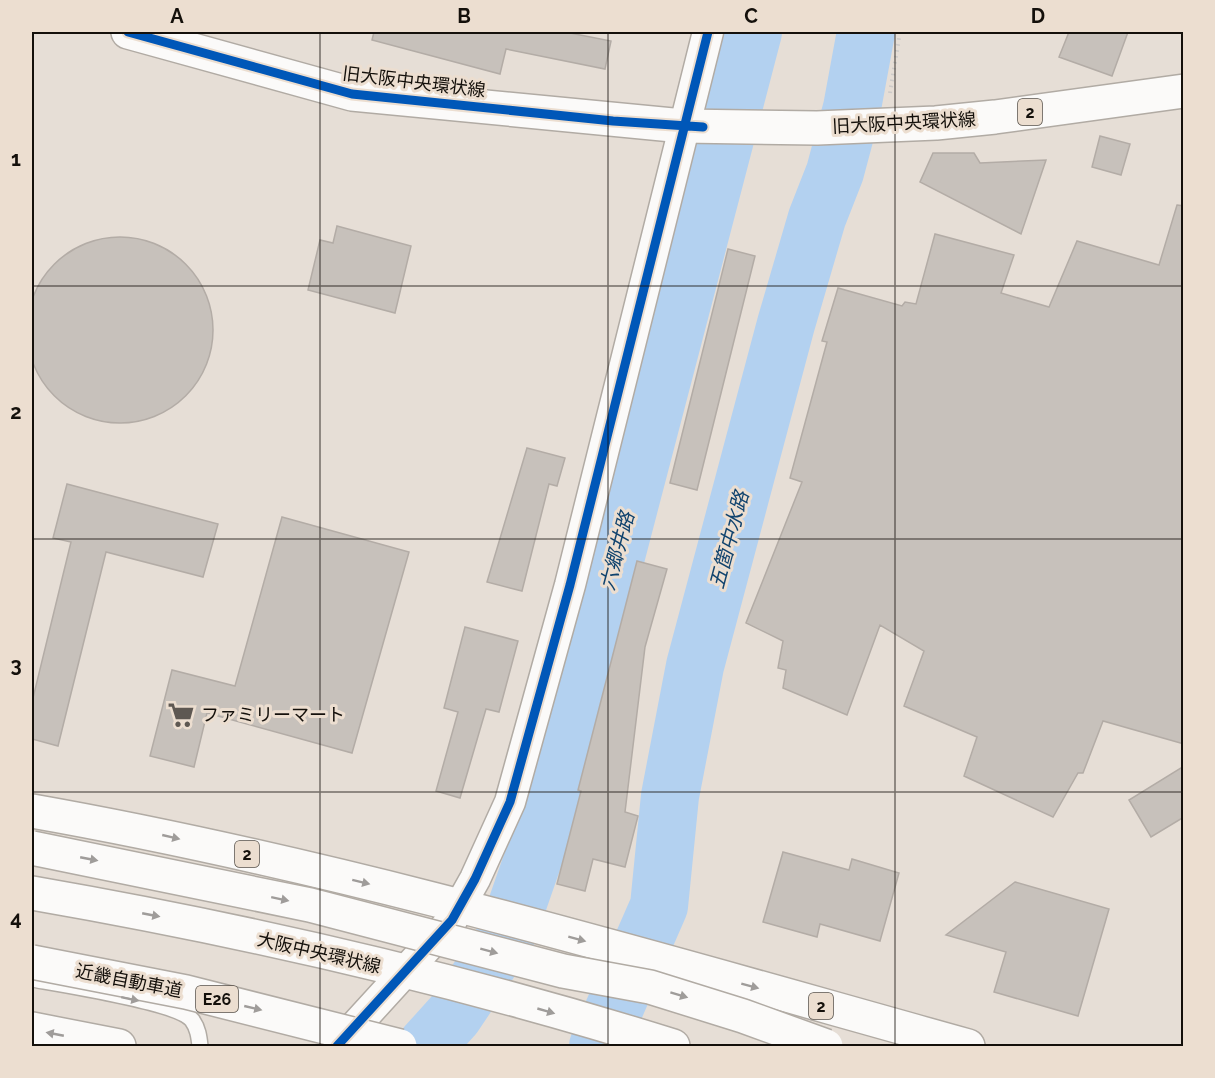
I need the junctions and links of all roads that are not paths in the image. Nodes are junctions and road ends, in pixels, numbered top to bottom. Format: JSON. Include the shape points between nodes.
{"nodes":[{"id":1,"x":128,"y":32,"type":"edge"},
{"id":2,"x":708,"y":32,"type":"edge"},
{"id":3,"x":1184,"y":91,"type":"edge"},
{"id":4,"x":693,"y":126,"type":"junction"},
{"id":5,"x":32,"y":810,"type":"edge"},
{"id":6,"x":32,"y":848,"type":"edge"},
{"id":7,"x":32,"y":893,"type":"edge"},
{"id":8,"x":473,"y":911,"type":"junction"},
{"id":9,"x":32,"y":962,"type":"edge"},
{"id":10,"x":403,"y":972,"type":"junction"},
{"id":11,"x":32,"y":979,"type":"edge"},
{"id":12,"x":32,"y":1029,"type":"edge"},
{"id":13,"x":664,"y":1044,"type":"edge"},
{"id":14,"x":119,"y":1047,"type":"edge"},
{"id":15,"x":200,"y":1047,"type":"edge"},
{"id":16,"x":337,"y":1047,"type":"edge"},
{"id":17,"x":400,"y":1047,"type":"edge"},
{"id":18,"x":826,"y":1047,"type":"edge"},
{"id":19,"x":968,"y":1047,"type":"edge"}],
"edges":[{"from":1,"to":4,"type":"main road","name":"旧大阪中央環状線","number":"2","via":[[352,94]]},
{"from":2,"to":4,"type":"street"},
{"from":3,"to":4,"type":"main road","name":"旧大阪中央環状線","number":"2","via":[[995,117],[882,113],[817,128]]},
{"from":4,"to":8,"type":"street","via":[[510,802]]},
{"from":5,"to":8,"type":"main road","number":"2","one_way":true,"via":[[250,855]]},
{"from":6,"to":18,"type":"main road","one_way":true,"bridge":true,"via":[[310,905],[562,971],[650,987]]},
{"from":7,"to":10,"type":"main road","name":"大阪中央環状線","one_way":true,"via":[[190,923]]},
{"from":8,"to":10,"type":"street","via":[[452,920]]},
{"from":8,"to":19,"type":"main road","number":"2","one_way":true},
{"from":9,"to":17,"type":"main road","name":"近畿自動車道","number":"E26","one_way":true,"bridge":true,"via":[[186,992]]},
{"from":10,"to":13,"type":"main road","name":"大阪中央環状線","one_way":true},
{"from":10,"to":16,"type":"street"},
{"from":11,"to":15,"type":"lane","one_way":true,"via":[[179,1012],[191,1019]]},
{"from":14,"to":12,"type":"main road","one_way":true}]}
